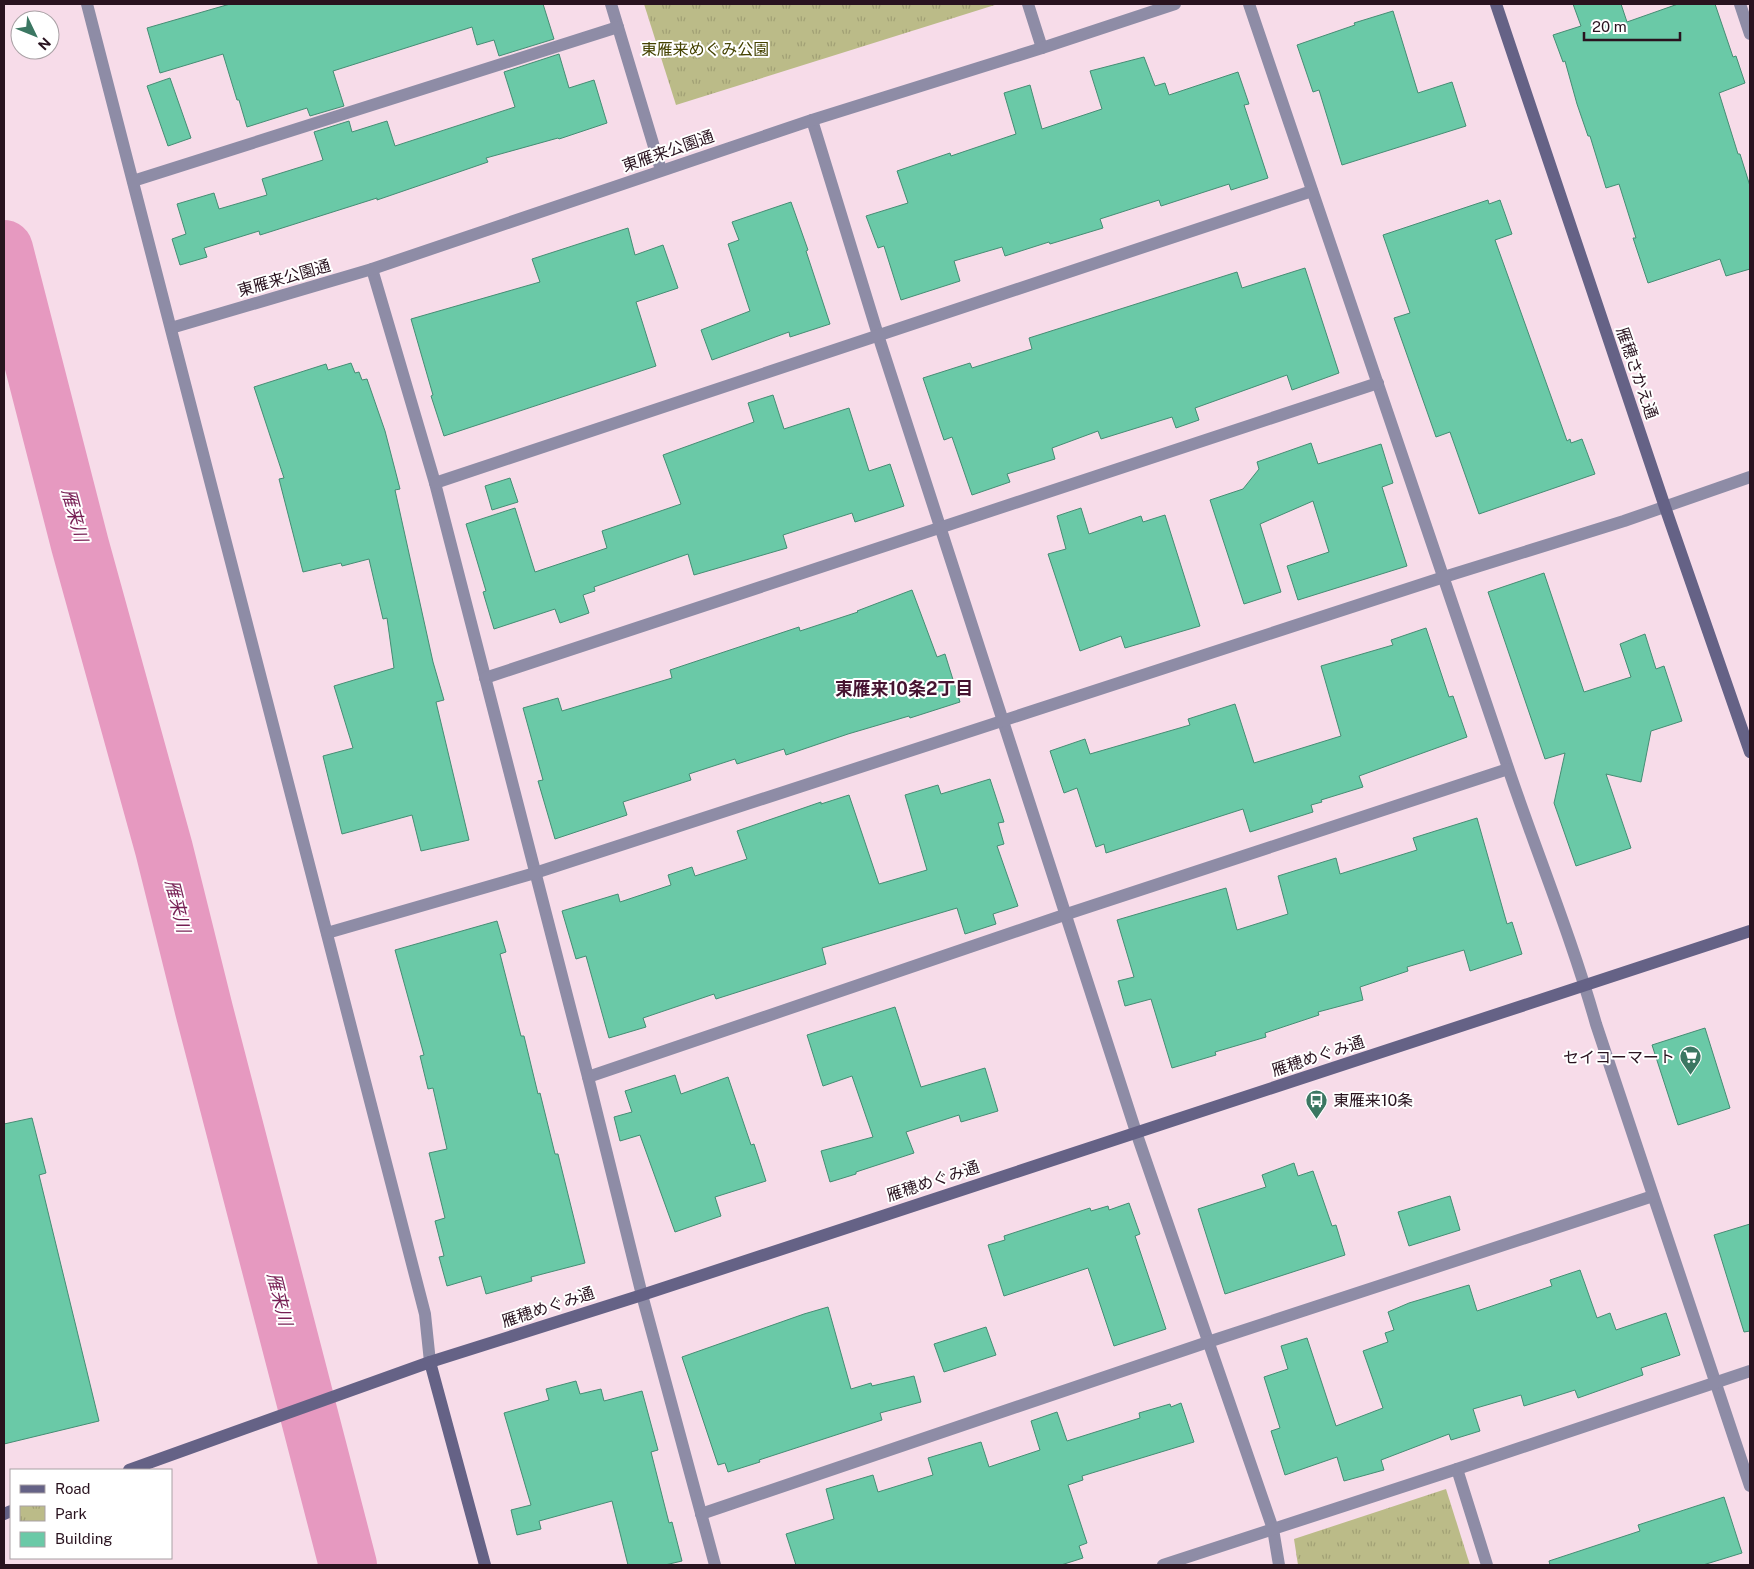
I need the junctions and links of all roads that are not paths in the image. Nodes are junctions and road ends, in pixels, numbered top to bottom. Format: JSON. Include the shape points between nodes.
{"nodes":[{"id":1,"x":87,"y":4,"type":"edge"},
{"id":2,"x":611,"y":4,"type":"edge"},
{"id":3,"x":1028,"y":4,"type":"edge"},
{"id":4,"x":1175,"y":4,"type":"edge"},
{"id":5,"x":1249,"y":4,"type":"edge"},
{"id":6,"x":1496,"y":4,"type":"edge"},
{"id":7,"x":1740,"y":4,"type":"edge"},
{"id":8,"x":618,"y":27,"type":"junction"},
{"id":9,"x":1750,"y":34,"type":"edge"},
{"id":10,"x":1042,"y":48,"type":"junction"},
{"id":11,"x":812,"y":120,"type":"junction"},
{"id":12,"x":661,"y":170,"type":"junction"},
{"id":13,"x":133,"y":181,"type":"junction"},
{"id":14,"x":1312,"y":191,"type":"junction"},
{"id":15,"x":372,"y":269,"type":"junction"},
{"id":16,"x":171,"y":328,"type":"junction"},
{"id":17,"x":878,"y":335,"type":"junction"},
{"id":18,"x":1378,"y":384,"type":"junction"},
{"id":19,"x":1750,"y":477,"type":"edge"},
{"id":20,"x":435,"y":483,"type":"junction"},
{"id":21,"x":1665,"y":507,"type":"junction"},
{"id":22,"x":940,"y":527,"type":"junction"},
{"id":23,"x":1444,"y":577,"type":"junction"},
{"id":24,"x":485,"y":678,"type":"junction"},
{"id":25,"x":1003,"y":720,"type":"junction"},
{"id":26,"x":1750,"y":752,"type":"edge"},
{"id":27,"x":1508,"y":769,"type":"junction"},
{"id":28,"x":535,"y":873,"type":"junction"},
{"id":29,"x":1066,"y":914,"type":"junction"},
{"id":30,"x":1750,"y":931,"type":"edge"},
{"id":31,"x":327,"y":933,"type":"junction"},
{"id":32,"x":1585,"y":986,"type":"junction"},
{"id":33,"x":588,"y":1077,"type":"junction"},
{"id":34,"x":1136,"y":1132,"type":"junction"},
{"id":35,"x":1653,"y":1196,"type":"junction"},
{"id":36,"x":642,"y":1295,"type":"junction"},
{"id":37,"x":1208,"y":1342,"type":"junction"},
{"id":38,"x":430,"y":1362,"type":"junction"},
{"id":39,"x":1750,"y":1371,"type":"edge"},
{"id":40,"x":1716,"y":1382,"type":"junction"},
{"id":41,"x":132,"y":1469,"type":"edge"},
{"id":42,"x":1457,"y":1469,"type":"junction"},
{"id":43,"x":1750,"y":1486,"type":"edge"},
{"id":44,"x":701,"y":1514,"type":"junction"},
{"id":45,"x":1273,"y":1529,"type":"junction"},
{"id":46,"x":485,"y":1565,"type":"edge"},
{"id":47,"x":715,"y":1565,"type":"edge"},
{"id":48,"x":1163,"y":1565,"type":"edge"},
{"id":49,"x":1279,"y":1565,"type":"edge"},
{"id":50,"x":1487,"y":1565,"type":"edge"}],
"edges":[{"from":1,"to":13,"type":"street"},
{"from":2,"to":8,"type":"street"},
{"from":3,"to":10,"type":"street"},
{"from":4,"to":10,"type":"street","name":"東雁来公園通"},
{"from":5,"to":14,"type":"street"},
{"from":6,"to":21,"type":"street","name":"雁穂さかえ通"},
{"from":7,"to":9,"type":"street"},
{"from":8,"to":12,"type":"street"},
{"from":8,"to":13,"type":"street"},
{"from":10,"to":11,"type":"street","name":"東雁来公園通"},
{"from":11,"to":12,"type":"street","name":"東雁来公園通"},
{"from":11,"to":17,"type":"street"},
{"from":12,"to":15,"type":"street","name":"東雁来公園通"},
{"from":13,"to":16,"type":"street"},
{"from":14,"to":17,"type":"street"},
{"from":14,"to":18,"type":"street"},
{"from":15,"to":16,"type":"street","name":"東雁来公園通"},
{"from":15,"to":20,"type":"street"},
{"from":16,"to":31,"type":"street"},
{"from":17,"to":20,"type":"street"},
{"from":17,"to":22,"type":"street"},
{"from":18,"to":22,"type":"street"},
{"from":18,"to":23,"type":"street"},
{"from":19,"to":21,"type":"street"},
{"from":20,"to":24,"type":"street"},
{"from":21,"to":23,"type":"street"},
{"from":21,"to":26,"type":"street","name":"雁穂さかえ通"},
{"from":22,"to":24,"type":"street"},
{"from":22,"to":25,"type":"street"},
{"from":23,"to":25,"type":"street"},
{"from":23,"to":27,"type":"street"},
{"from":24,"to":28,"type":"street"},
{"from":25,"to":28,"type":"street"},
{"from":25,"to":29,"type":"street"},
{"from":27,"to":29,"type":"street"},
{"from":27,"to":32,"type":"street"},
{"from":28,"to":31,"type":"street"},
{"from":28,"to":33,"type":"street"},
{"from":29,"to":33,"type":"street"},
{"from":29,"to":34,"type":"street"},
{"from":30,"to":32,"type":"street","name":"雁穂めぐみ通"},
{"from":31,"to":38,"type":"street","via":[[425,1314]]},
{"from":32,"to":34,"type":"street","name":"雁穂めぐみ通"},
{"from":32,"to":35,"type":"street"},
{"from":33,"to":36,"type":"street"},
{"from":34,"to":36,"type":"street","name":"雁穂めぐみ通"},
{"from":34,"to":37,"type":"street"},
{"from":35,"to":37,"type":"street"},
{"from":35,"to":40,"type":"street"},
{"from":36,"to":38,"type":"street","name":"雁穂めぐみ通"},
{"from":36,"to":44,"type":"street"},
{"from":37,"to":44,"type":"street"},
{"from":37,"to":45,"type":"street"},
{"from":38,"to":41,"type":"street","name":"雁穂めぐみ通"},
{"from":38,"to":46,"type":"street"},
{"from":39,"to":40,"type":"street"},
{"from":40,"to":42,"type":"street"},
{"from":40,"to":43,"type":"street"},
{"from":42,"to":45,"type":"street"},
{"from":42,"to":50,"type":"street"},
{"from":44,"to":47,"type":"street"},
{"from":45,"to":48,"type":"street"},
{"from":45,"to":49,"type":"street"}]}
